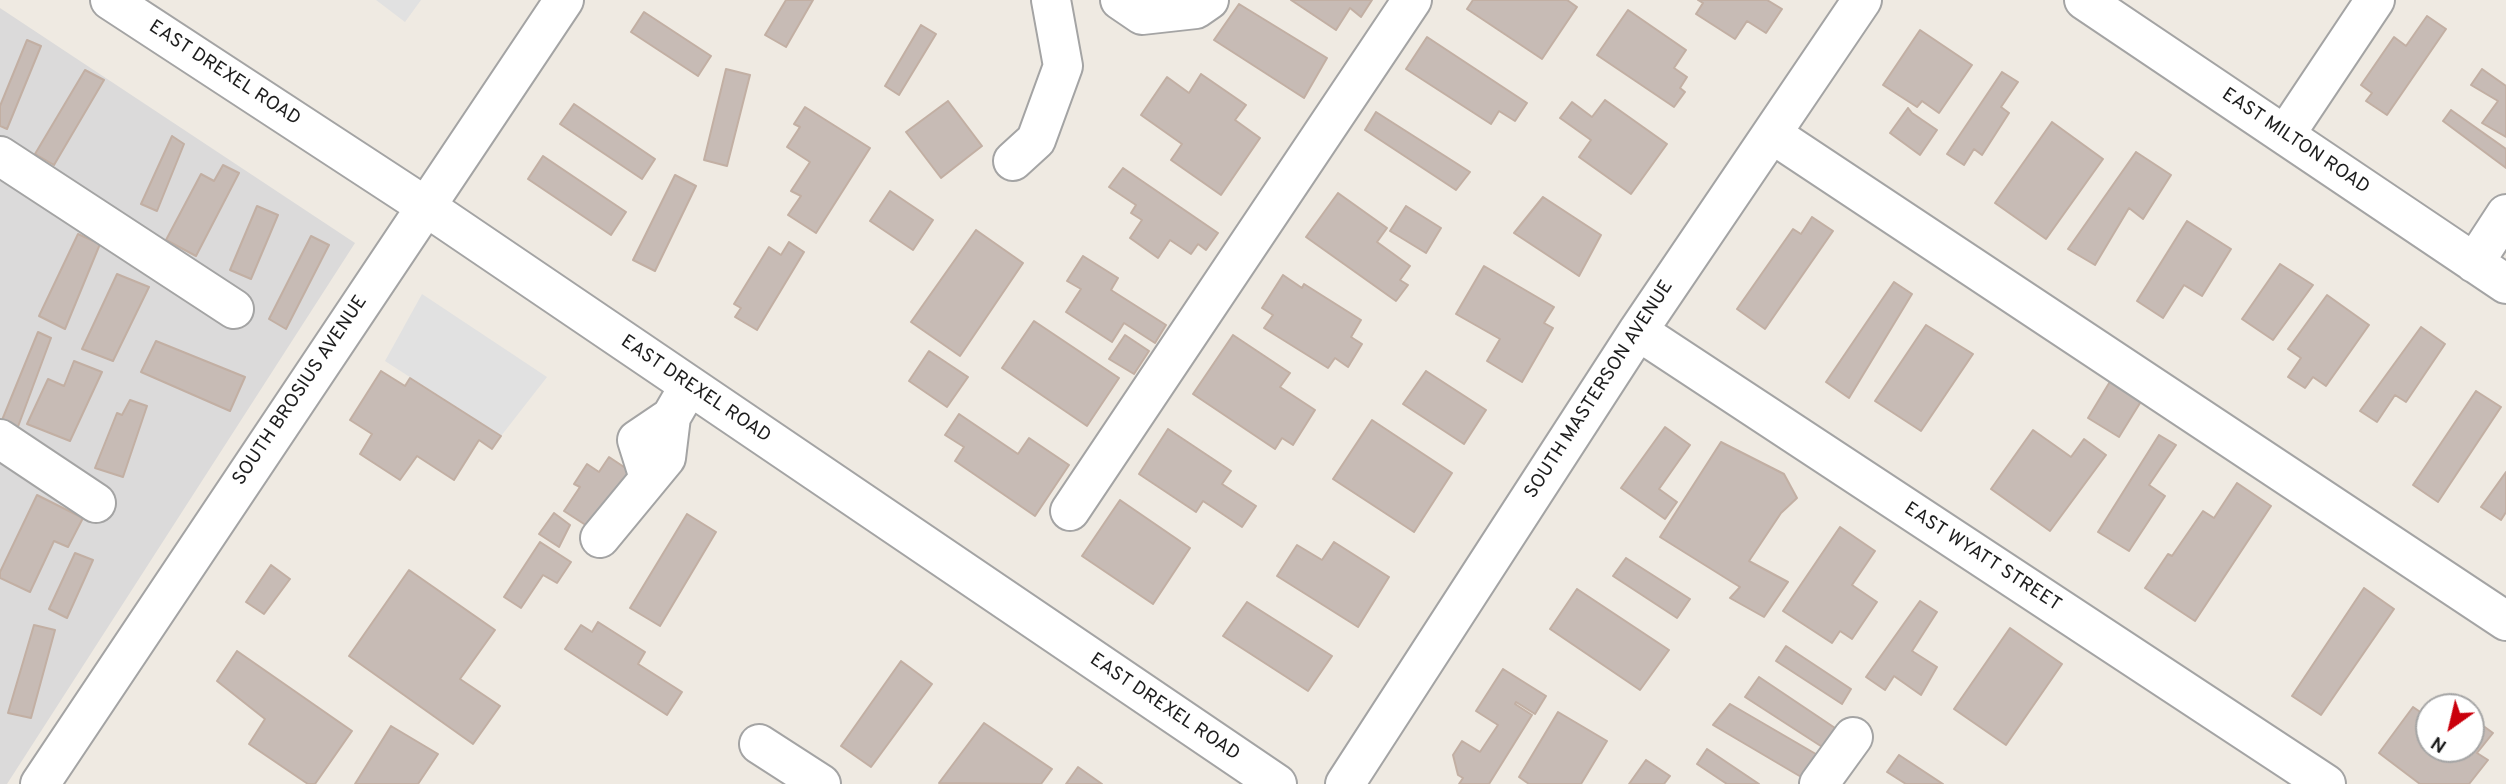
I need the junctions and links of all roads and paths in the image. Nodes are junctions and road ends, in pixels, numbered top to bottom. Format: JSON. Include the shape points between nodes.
{"nodes":[{"id":1,"x":110,"y":0,"type":"edge"},
{"id":2,"x":564,"y":0,"type":"edge"},
{"id":3,"x":1051,"y":0,"type":"edge"},
{"id":4,"x":1120,"y":0,"type":"edge"},
{"id":5,"x":1209,"y":0,"type":"edge"},
{"id":6,"x":1412,"y":0,"type":"edge"},
{"id":7,"x":1862,"y":0,"type":"edge"},
{"id":8,"x":2084,"y":0,"type":"edge"},
{"id":9,"x":2375,"y":0,"type":"edge"},
{"id":10,"x":1772,"y":134,"type":"junction"},
{"id":11,"x":2285,"y":135,"type":"junction"},
{"id":12,"x":0,"y":156,"type":"edge"},
{"id":13,"x":1013,"y":160,"type":"dead end"},
{"id":14,"x":425,"y":206,"type":"junction"},
{"id":15,"x":2506,"y":214,"type":"edge"},
{"id":16,"x":2474,"y":263,"type":"junction"},
{"id":17,"x":2506,"y":284,"type":"edge"},
{"id":18,"x":234,"y":309,"type":"dead end"},
{"id":19,"x":1638,"y":331,"type":"junction"},
{"id":20,"x":680,"y":401,"type":"junction"},
{"id":21,"x":0,"y":439,"type":"edge"},
{"id":22,"x":96,"y":503,"type":"dead end"},
{"id":23,"x":1070,"y":511,"type":"dead end"},
{"id":24,"x":600,"y":538,"type":"dead end"},
{"id":25,"x":2506,"y":621,"type":"edge"},
{"id":26,"x":1853,"y":737,"type":"dead end"},
{"id":27,"x":759,"y":744,"type":"dead end"},
{"id":28,"x":40,"y":784,"type":"edge"},
{"id":29,"x":821,"y":784,"type":"edge"},
{"id":30,"x":1277,"y":784,"type":"edge"},
{"id":31,"x":1345,"y":784,"type":"edge"},
{"id":32,"x":1819,"y":784,"type":"edge"},
{"id":33,"x":2326,"y":784,"type":"edge"}],
"edges":[{"from":1,"to":14,"type":"street","name":"EAST DREXEL ROAD"},
{"from":2,"to":14,"type":"street","name":"SOUTH BROSIUS AVENUE"},
{"from":3,"to":13,"type":"street","via":[[1063,66],[1036,140]]},
{"from":4,"to":5,"type":"street","via":[[1142,15],[1196,9]]},
{"from":6,"to":23,"type":"street"},
{"from":7,"to":10,"type":"street","name":"SOUTH MASTERSON AVENUE"},
{"from":8,"to":11,"type":"street","name":"EAST MILTON ROAD"},
{"from":9,"to":11,"type":"street"},
{"from":10,"to":19,"type":"street","name":"SOUTH MASTERSON AVENUE"},
{"from":10,"to":25,"type":"street"},
{"from":11,"to":16,"type":"street","name":"EAST MILTON ROAD"},
{"from":12,"to":18,"type":"street"},
{"from":14,"to":20,"type":"street","name":"EAST DREXEL ROAD"},
{"from":14,"to":28,"type":"street","name":"SOUTH BROSIUS AVENUE"},
{"from":15,"to":16,"type":"street"},
{"from":16,"to":17,"type":"street","name":"EAST MILTON ROAD"},
{"from":19,"to":31,"type":"street","name":"SOUTH MASTERSON AVENUE"},
{"from":19,"to":33,"type":"street","name":"EAST WYATT STREET"},
{"from":20,"to":24,"type":"street","via":[[666,458]]},
{"from":20,"to":30,"type":"street","name":"EAST DREXEL ROAD"},
{"from":21,"to":22,"type":"street"},
{"from":26,"to":32,"type":"street"},
{"from":27,"to":29,"type":"street"}]}
